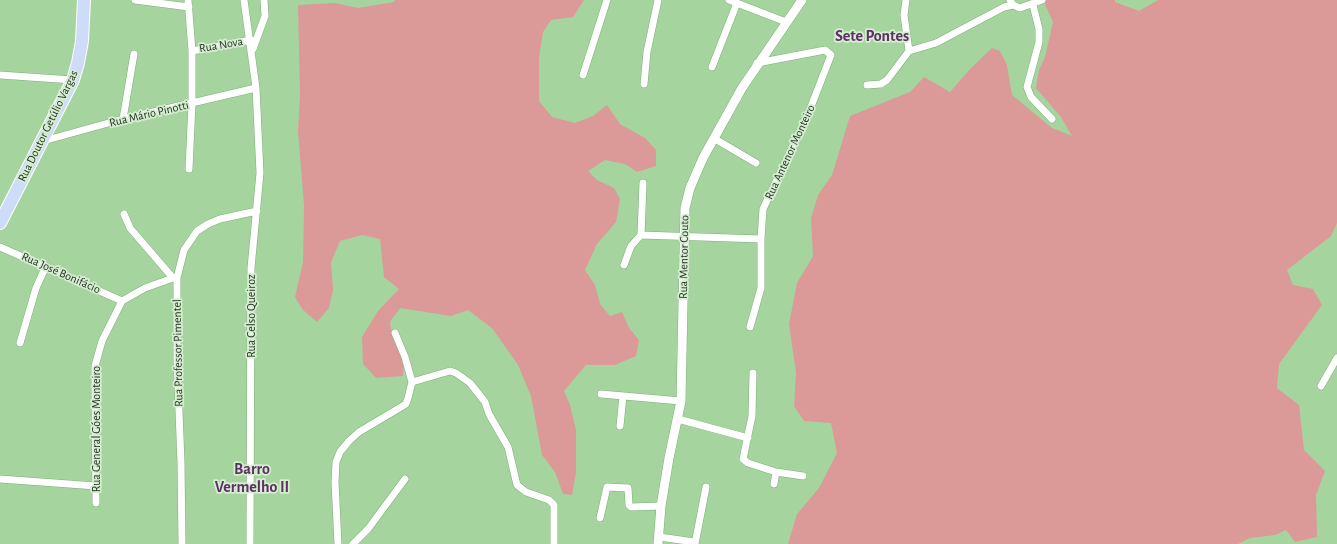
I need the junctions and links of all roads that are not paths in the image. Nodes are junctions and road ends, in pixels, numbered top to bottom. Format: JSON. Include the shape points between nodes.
{"nodes":[{"id":1,"x":84,"y":0,"type":"edge"},
{"id":2,"x":135,"y":0,"type":"edge"},
{"id":3,"x":244,"y":0,"type":"edge"},
{"id":4,"x":264,"y":0,"type":"edge"},
{"id":5,"x":608,"y":0,"type":"edge"},
{"id":6,"x":658,"y":0,"type":"edge"},
{"id":7,"x":729,"y":0,"type":"edge"},
{"id":8,"x":802,"y":0,"type":"edge"},
{"id":9,"x":906,"y":0,"type":"edge"},
{"id":10,"x":1042,"y":0,"type":"edge"},
{"id":11,"x":1011,"y":2,"type":"edge"},
{"id":12,"x":188,"y":3,"type":"edge"},
{"id":13,"x":737,"y":3,"type":"junction"},
{"id":14,"x":1033,"y":5,"type":"junction"},
{"id":15,"x":786,"y":22,"type":"junction"},
{"id":16,"x":251,"y":40,"type":"junction"},
{"id":17,"x":192,"y":51,"type":"junction"},
{"id":18,"x":252,"y":51,"type":"junction"},
{"id":19,"x":909,"y":51,"type":"junction"},
{"id":20,"x":134,"y":54,"type":"dead end"},
{"id":21,"x":758,"y":63,"type":"junction"},
{"id":22,"x":712,"y":67,"type":"dead end"},
{"id":23,"x":0,"y":75,"type":"edge"},
{"id":24,"x":583,"y":75,"type":"dead end"},
{"id":25,"x":73,"y":80,"type":"junction"},
{"id":26,"x":644,"y":84,"type":"dead end"},
{"id":27,"x":867,"y":85,"type":"dead end"},
{"id":28,"x":256,"y":88,"type":"junction"},
{"id":29,"x":192,"y":103,"type":"junction"},
{"id":30,"x":123,"y":119,"type":"junction"},
{"id":31,"x":1052,"y":119,"type":"dead end"},
{"id":32,"x":715,"y":139,"type":"junction"},
{"id":33,"x":42,"y":141,"type":"junction"},
{"id":34,"x":756,"y":163,"type":"dead end"},
{"id":35,"x":189,"y":169,"type":"dead end"},
{"id":36,"x":643,"y":183,"type":"dead end"},
{"id":37,"x":257,"y":210,"type":"junction"},
{"id":38,"x":124,"y":214,"type":"dead end"},
{"id":39,"x":0,"y":224,"type":"edge"},
{"id":40,"x":641,"y":235,"type":"junction"},
{"id":41,"x":684,"y":237,"type":"junction"},
{"id":42,"x":761,"y":239,"type":"junction"},
{"id":43,"x":0,"y":246,"type":"edge"},
{"id":44,"x":624,"y":265,"type":"dead end"},
{"id":45,"x":46,"y":266,"type":"junction"},
{"id":46,"x":175,"y":278,"type":"junction"},
{"id":47,"x":122,"y":301,"type":"junction"},
{"id":48,"x":750,"y":327,"type":"dead end"},
{"id":49,"x":395,"y":333,"type":"dead end"},
{"id":50,"x":20,"y":343,"type":"dead end"},
{"id":51,"x":1337,"y":358,"type":"edge"},
{"id":52,"x":753,"y":373,"type":"dead end"},
{"id":53,"x":412,"y":382,"type":"junction"},
{"id":54,"x":1321,"y":386,"type":"dead end"},
{"id":55,"x":601,"y":394,"type":"dead end"},
{"id":56,"x":623,"y":396,"type":"junction"},
{"id":57,"x":681,"y":401,"type":"junction"},
{"id":58,"x":678,"y":419,"type":"junction"},
{"id":59,"x":620,"y":426,"type":"dead end"},
{"id":60,"x":748,"y":438,"type":"junction"},
{"id":61,"x":776,"y":472,"type":"junction"},
{"id":62,"x":803,"y":476,"type":"dead end"},
{"id":63,"x":0,"y":479,"type":"edge"},
{"id":64,"x":405,"y":479,"type":"dead end"},
{"id":65,"x":774,"y":484,"type":"dead end"},
{"id":66,"x":96,"y":486,"type":"junction"},
{"id":67,"x":706,"y":487,"type":"dead end"},
{"id":68,"x":96,"y":503,"type":"dead end"},
{"id":69,"x":661,"y":506,"type":"junction"},
{"id":70,"x":600,"y":518,"type":"dead end"},
{"id":71,"x":659,"y":540,"type":"edge"},
{"id":72,"x":695,"y":543,"type":"edge"},
{"id":73,"x":182,"y":544,"type":"edge"},
{"id":74,"x":250,"y":544,"type":"edge"},
{"id":75,"x":338,"y":544,"type":"edge"},
{"id":76,"x":353,"y":544,"type":"edge"},
{"id":77,"x":554,"y":544,"type":"edge"}],
"edges":[{"from":1,"to":25,"type":"main road","name":"Rua Doutor Getúlio Vargas","via":[[82,41]]},
{"from":2,"to":12,"type":"street"},
{"from":3,"to":16,"type":"street","name":"Rua Celso Queiroz"},
{"from":4,"to":18,"type":"street","via":[[265,16]]},
{"from":5,"to":24,"type":"street"},
{"from":6,"to":26,"type":"street","via":[[646,52]]},
{"from":7,"to":13,"type":"street"},
{"from":8,"to":15,"type":"street","name":"Rua Mentor Couto"},
{"from":9,"to":19,"type":"street","via":[[904,15]]},
{"from":10,"to":14,"type":"street"},
{"from":11,"to":14,"type":"street","via":[[1020,8]]},
{"from":11,"to":19,"type":"street","via":[[936,43]]},
{"from":12,"to":17,"type":"street"},
{"from":13,"to":15,"type":"street"},
{"from":13,"to":22,"type":"street"},
{"from":14,"to":31,"type":"street","via":[[1039,29],[1039,42],[1027,87],[1031,97]]},
{"from":15,"to":21,"type":"street","name":"Rua Mentor Couto"},
{"from":16,"to":17,"type":"street","name":"Rua Nova"},
{"from":16,"to":18,"type":"street","name":"Rua Celso Queiroz"},
{"from":17,"to":29,"type":"street"},
{"from":18,"to":28,"type":"street","name":"Rua Celso Queiroz"},
{"from":19,"to":27,"type":"street","via":[[887,80],[881,84]]},
{"from":20,"to":30,"type":"street"},
{"from":21,"to":32,"type":"street","name":"Rua Mentor Couto"},
{"from":21,"to":42,"type":"street","name":"Rua Antenor Monteiro","via":[[825,50],[831,55],[807,117],[763,209]]},
{"from":23,"to":25,"type":"street"},
{"from":25,"to":33,"type":"main road","name":"Rua Doutor Getúlio Vargas"},
{"from":28,"to":29,"type":"street","name":"Rua Mário Pinotti"},
{"from":28,"to":37,"type":"street","name":"Rua Celso Queiroz","via":[[260,173]]},
{"from":29,"to":30,"type":"street","name":"Rua Mário Pinotti"},
{"from":29,"to":35,"type":"street"},
{"from":30,"to":33,"type":"street","name":"Rua Mário Pinotti"},
{"from":32,"to":34,"type":"street"},
{"from":32,"to":41,"type":"street","name":"Rua Mentor Couto","via":[[690,188],[685,208]]},
{"from":33,"to":39,"type":"main road","name":"Rua Doutor Getúlio Vargas"},
{"from":36,"to":40,"type":"street"},
{"from":37,"to":46,"type":"street","name":"Rua Professor Pimentel","via":[[220,219],[197,230],[184,250]]},
{"from":37,"to":74,"type":"street","name":"Rua Celso Queiroz","via":[[251,268]]},
{"from":38,"to":46,"type":"street","via":[[130,228]]},
{"from":40,"to":41,"type":"street"},
{"from":40,"to":44,"type":"street","via":[[631,246]]},
{"from":41,"to":42,"type":"street"},
{"from":41,"to":57,"type":"street","name":"Rua Mentor Couto"},
{"from":42,"to":48,"type":"street","name":"Rua Antenor Monteiro","via":[[761,288]]},
{"from":43,"to":45,"type":"street","name":"Rua José Bonifácio"},
{"from":45,"to":47,"type":"street","name":"Rua José Bonifácio"},
{"from":45,"to":50,"type":"street","via":[[36,288]]},
{"from":46,"to":47,"type":"street","via":[[145,288]]},
{"from":46,"to":73,"type":"street","name":"Rua Professor Pimentel"},
{"from":47,"to":66,"type":"street","name":"Rua General Góes Monteiro","via":[[102,341],[95,366]]},
{"from":49,"to":53,"type":"street"},
{"from":51,"to":54,"type":"street"},
{"from":52,"to":60,"type":"street","via":[[753,403]]},
{"from":53,"to":75,"type":"street","via":[[406,404],[359,432],[340,452],[336,462],[335,482]]},
{"from":53,"to":77,"type":"street","via":[[450,371],[470,383],[485,402],[488,414],[508,447],[517,485],[526,492],[549,500],[554,505]]},
{"from":55,"to":56,"type":"street"},
{"from":56,"to":57,"type":"street"},
{"from":56,"to":59,"type":"street"},
{"from":57,"to":58,"type":"street","name":"Rua Mentor Couto"},
{"from":58,"to":60,"type":"street"},
{"from":58,"to":69,"type":"street","name":"Rua Mentor Couto"},
{"from":60,"to":61,"type":"street","via":[[743,455],[744,461]]},
{"from":61,"to":62,"type":"street"},
{"from":61,"to":65,"type":"street"},
{"from":63,"to":66,"type":"street"},
{"from":64,"to":76,"type":"street","via":[[368,529]]},
{"from":66,"to":68,"type":"street","name":"Rua General Góes Monteiro"},
{"from":67,"to":72,"type":"street"},
{"from":69,"to":70,"type":"street","via":[[631,507],[628,488],[607,487]]},
{"from":69,"to":71,"type":"street","name":"Rua Mentor Couto"},
{"from":71,"to":72,"type":"street"}]}
